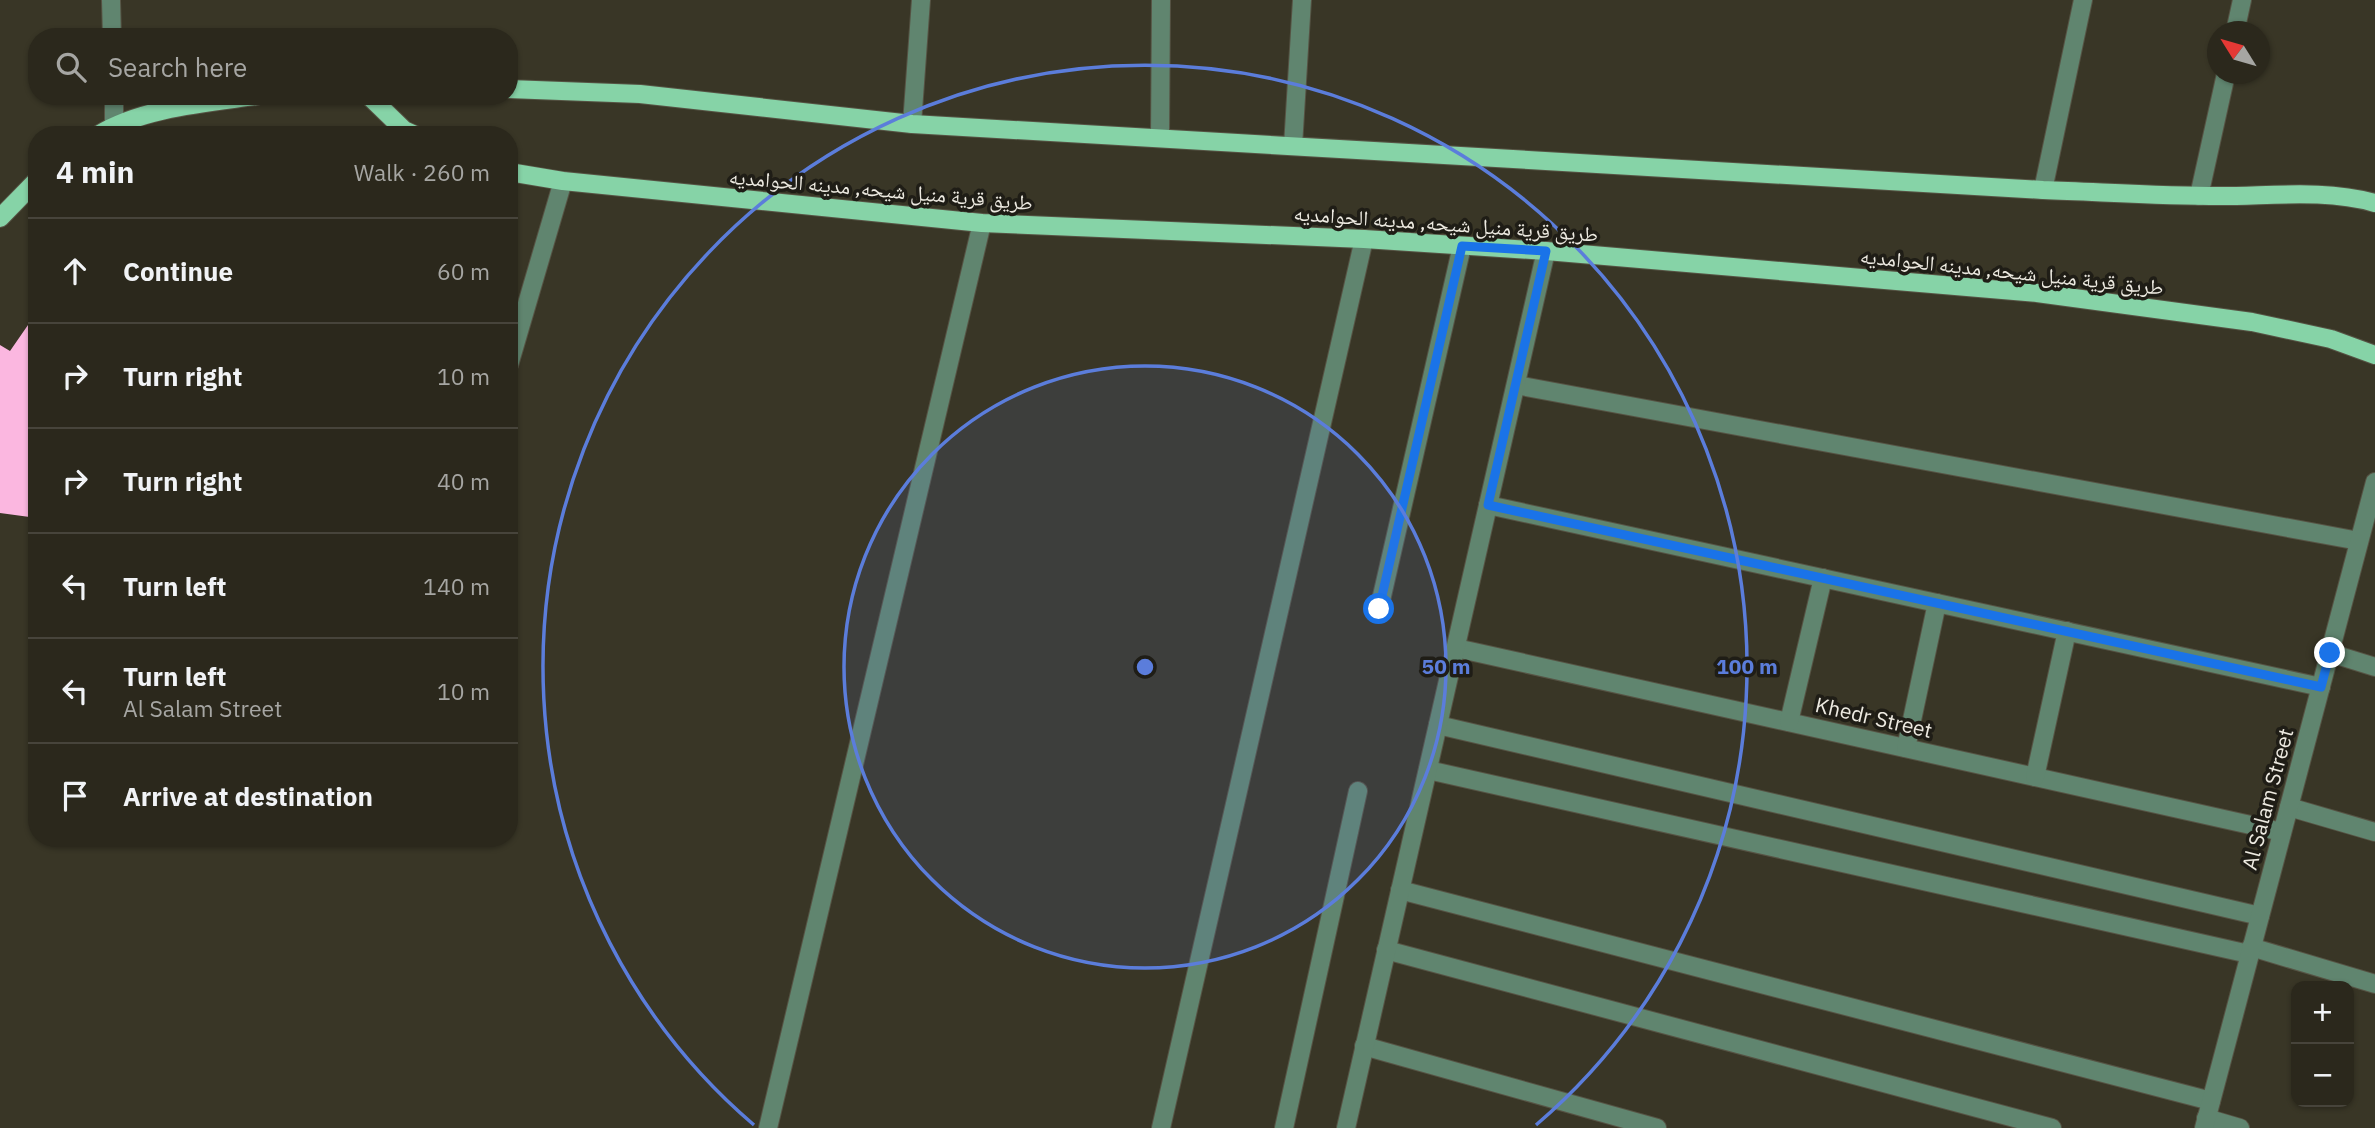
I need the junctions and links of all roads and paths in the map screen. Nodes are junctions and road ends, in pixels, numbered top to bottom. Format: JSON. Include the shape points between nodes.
{"nodes":[{"id":1,"x":111,"y":0,"type":"edge"},
{"id":2,"x":921,"y":0,"type":"edge"},
{"id":3,"x":1161,"y":0,"type":"edge"},
{"id":4,"x":1302,"y":0,"type":"edge"},
{"id":5,"x":2083,"y":0,"type":"edge"},
{"id":6,"x":2242,"y":0,"type":"edge"},
{"id":7,"x":2237,"y":21,"type":"edge"},
{"id":8,"x":112,"y":28,"type":"edge"},
{"id":9,"x":2224,"y":84,"type":"edge"},
{"id":10,"x":518,"y":89,"type":"edge"},
{"id":11,"x":114,"y":105,"type":"edge"},
{"id":12,"x":189,"y":105,"type":"edge"},
{"id":13,"x":378,"y":105,"type":"edge"},
{"id":14,"x":912,"y":124,"type":"junction"},
{"id":15,"x":114,"y":125,"type":"joint"},
{"id":16,"x":400,"y":126,"type":"edge"},
{"id":17,"x":1160,"y":138,"type":"junction"},
{"id":18,"x":1293,"y":146,"type":"junction"},
{"id":19,"x":518,"y":174,"type":"edge"},
{"id":20,"x":563,"y":181,"type":"junction"},
{"id":21,"x":28,"y":189,"type":"edge"},
{"id":22,"x":2043,"y":190,"type":"junction"},
{"id":23,"x":2199,"y":196,"type":"junction"},
{"id":24,"x":2375,"y":203,"type":"edge"},
{"id":25,"x":0,"y":218,"type":"edge"},
{"id":26,"x":982,"y":223,"type":"junction"},
{"id":27,"x":1364,"y":239,"type":"junction"},
{"id":28,"x":1462,"y":246,"type":"junction"},
{"id":29,"x":1546,"y":251,"type":"junction"},
{"id":30,"x":518,"y":334,"type":"edge"},
{"id":31,"x":2375,"y":355,"type":"edge"},
{"id":32,"x":1516,"y":385,"type":"junction"},
{"id":33,"x":2375,"y":482,"type":"edge"},
{"id":34,"x":1488,"y":505,"type":"junction"},
{"id":35,"x":2359,"y":541,"type":"junction"},
{"id":36,"x":1823,"y":578,"type":"junction"},
{"id":37,"x":1937,"y":603,"type":"junction"},
{"id":38,"x":1379,"y":609,"type":"dead end"},
{"id":39,"x":2067,"y":631,"type":"junction"},
{"id":40,"x":1455,"y":648,"type":"junction"},
{"id":41,"x":2330,"y":653,"type":"junction"},
{"id":42,"x":2375,"y":667,"type":"edge"},
{"id":43,"x":2321,"y":687,"type":"junction"},
{"id":44,"x":1789,"y":722,"type":"junction"},
{"id":45,"x":1438,"y":724,"type":"junction"},
{"id":46,"x":1906,"y":748,"type":"junction"},
{"id":47,"x":1428,"y":770,"type":"junction"},
{"id":48,"x":2035,"y":777,"type":"junction"},
{"id":49,"x":1358,"y":791,"type":"dead end"},
{"id":50,"x":2289,"y":807,"type":"junction"},
{"id":51,"x":2282,"y":832,"type":"junction"},
{"id":52,"x":2375,"y":832,"type":"edge"},
{"id":53,"x":1400,"y":890,"type":"junction"},
{"id":54,"x":2260,"y":916,"type":"junction"},
{"id":55,"x":1387,"y":950,"type":"junction"},
{"id":56,"x":2250,"y":951,"type":"junction"},
{"id":57,"x":2375,"y":984,"type":"edge"},
{"id":58,"x":1364,"y":1046,"type":"junction"},
{"id":59,"x":2207,"y":1115,"type":"edge"},
{"id":60,"x":768,"y":1128,"type":"edge"},
{"id":61,"x":1161,"y":1128,"type":"edge"},
{"id":62,"x":1284,"y":1128,"type":"edge"},
{"id":63,"x":1346,"y":1128,"type":"edge"},
{"id":64,"x":1657,"y":1128,"type":"edge"},
{"id":65,"x":2052,"y":1128,"type":"edge"},
{"id":66,"x":2240,"y":1128,"type":"edge"}],
"edges":[{"from":1,"to":8,"type":"street"},
{"from":2,"to":14,"type":"street"},
{"from":3,"to":17,"type":"street"},
{"from":4,"to":18,"type":"street"},
{"from":5,"to":22,"type":"street"},
{"from":6,"to":7,"type":"street"},
{"from":9,"to":23,"type":"street"},
{"from":10,"to":14,"type":"main road","via":[[640,94]]},
{"from":11,"to":15,"type":"street"},
{"from":12,"to":15,"type":"main road"},
{"from":13,"to":16,"type":"main road"},
{"from":14,"to":17,"type":"main road"},
{"from":17,"to":18,"type":"main road"},
{"from":18,"to":22,"type":"main road"},
{"from":19,"to":20,"type":"main road","name":"طريق قرية منيل شيحه, مدينه الحوامديه"},
{"from":20,"to":26,"type":"main road","name":"طريق قرية منيل شيحه, مدينه الحوامديه"},
{"from":20,"to":30,"type":"street"},
{"from":21,"to":25,"type":"main road"},
{"from":22,"to":23,"type":"main road"},
{"from":23,"to":24,"type":"main road","via":[[2354,197]]},
{"from":26,"to":27,"type":"main road","name":"طريق قرية منيل شيحه, مدينه الحوامديه"},
{"from":26,"to":60,"type":"street"},
{"from":27,"to":28,"type":"main road","name":"طريق قرية منيل شيحه, مدينه الحوامديه"},
{"from":27,"to":61,"type":"street"},
{"from":28,"to":29,"type":"main road","name":"طريق قرية منيل شيحه, مدينه الحوامديه"},
{"from":28,"to":38,"type":"street"},
{"from":29,"to":31,"type":"main road","name":"طريق قرية منيل شيحه, مدينه الحوامديه","via":[[2037,293],[2252,322],[2331,339]]},
{"from":29,"to":32,"type":"street"},
{"from":32,"to":34,"type":"street"},
{"from":32,"to":35,"type":"street"},
{"from":33,"to":35,"type":"street","name":"Al Salam Street"},
{"from":34,"to":36,"type":"street"},
{"from":34,"to":40,"type":"street"},
{"from":35,"to":41,"type":"street","name":"Al Salam Street"},
{"from":36,"to":37,"type":"street"},
{"from":36,"to":44,"type":"street"},
{"from":37,"to":39,"type":"street"},
{"from":37,"to":46,"type":"street"},
{"from":39,"to":43,"type":"street"},
{"from":39,"to":48,"type":"street"},
{"from":40,"to":44,"type":"street","name":"Khedr Street"},
{"from":40,"to":45,"type":"street"},
{"from":41,"to":42,"type":"street"},
{"from":41,"to":43,"type":"street","name":"Al Salam Street"},
{"from":43,"to":50,"type":"street","name":"Al Salam Street"},
{"from":44,"to":46,"type":"street","name":"Khedr Street"},
{"from":45,"to":47,"type":"street"},
{"from":45,"to":54,"type":"street"},
{"from":46,"to":48,"type":"street","name":"Khedr Street"},
{"from":47,"to":53,"type":"street"},
{"from":47,"to":56,"type":"street"},
{"from":48,"to":51,"type":"street","name":"Khedr Street"},
{"from":49,"to":62,"type":"street"},
{"from":50,"to":51,"type":"street","name":"Al Salam Street"},
{"from":50,"to":52,"type":"street"},
{"from":51,"to":54,"type":"street","name":"Al Salam Street"},
{"from":53,"to":55,"type":"street"},
{"from":53,"to":59,"type":"street"},
{"from":54,"to":56,"type":"street","name":"Al Salam Street"},
{"from":55,"to":58,"type":"street"},
{"from":55,"to":65,"type":"street"},
{"from":56,"to":57,"type":"street"},
{"from":56,"to":59,"type":"street","name":"Al Salam Street"},
{"from":58,"to":63,"type":"street"},
{"from":58,"to":64,"type":"street"},
{"from":59,"to":66,"type":"street"}]}
